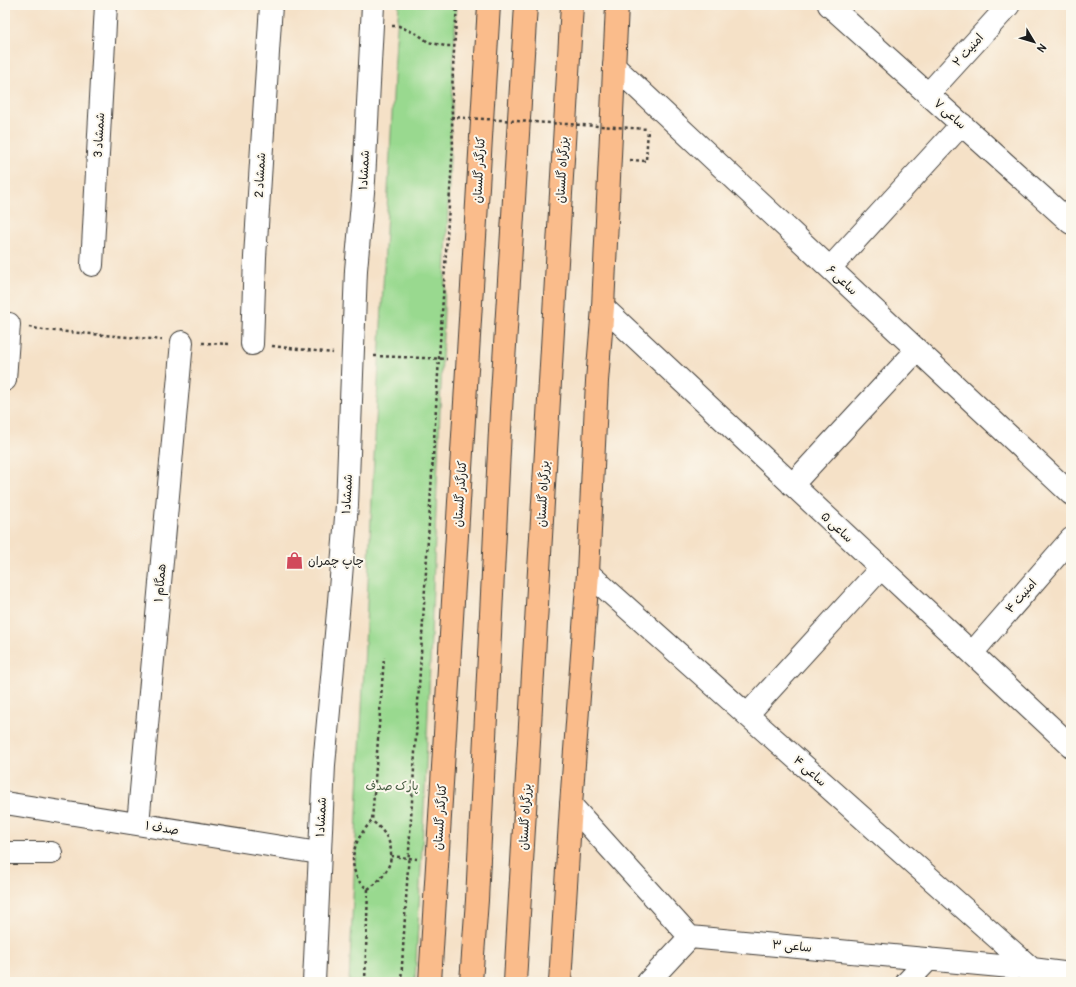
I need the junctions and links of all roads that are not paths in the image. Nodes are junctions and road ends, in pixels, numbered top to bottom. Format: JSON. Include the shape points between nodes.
{"nodes":[{"id":1,"x":106,"y":5,"type":"edge"},
{"id":2,"x":271,"y":5,"type":"edge"},
{"id":3,"x":489,"y":5,"type":"edge"},
{"id":4,"x":526,"y":5,"type":"edge"},
{"id":5,"x":572,"y":5,"type":"edge"},
{"id":6,"x":617,"y":5,"type":"edge"},
{"id":7,"x":829,"y":5,"type":"edge"},
{"id":8,"x":1009,"y":5,"type":"edge"},
{"id":9,"x":372,"y":15,"type":"edge"},
{"id":10,"x":614,"y":66,"type":"junction"},
{"id":11,"x":928,"y":94,"type":"junction"},
{"id":12,"x":962,"y":124,"type":"junction"},
{"id":13,"x":1070,"y":219,"type":"edge"},
{"id":14,"x":92,"y":266,"type":"dead end"},
{"id":15,"x":830,"y":268,"type":"junction"},
{"id":16,"x":603,"y":307,"type":"junction"},
{"id":17,"x":9,"y":324,"type":"dead end"},
{"id":18,"x":182,"y":342,"type":"dead end"},
{"id":19,"x":252,"y":344,"type":"dead end"},
{"id":20,"x":917,"y":350,"type":"junction"},
{"id":21,"x":5,"y":380,"type":"edge"},
{"id":22,"x":792,"y":485,"type":"junction"},
{"id":23,"x":1071,"y":494,"type":"edge"},
{"id":24,"x":1071,"y":539,"type":"edge"},
{"id":25,"x":881,"y":568,"type":"junction"},
{"id":26,"x":588,"y":573,"type":"junction"},
{"id":27,"x":972,"y":654,"type":"junction"},
{"id":28,"x":747,"y":715,"type":"junction"},
{"id":29,"x":1071,"y":746,"type":"edge"},
{"id":30,"x":5,"y":803,"type":"edge"},
{"id":31,"x":571,"y":805,"type":"junction"},
{"id":32,"x":138,"y":824,"type":"junction"},
{"id":33,"x":5,"y":853,"type":"edge"},
{"id":34,"x":51,"y":853,"type":"dead end"},
{"id":35,"x":319,"y":853,"type":"junction"},
{"id":36,"x":690,"y":937,"type":"junction"},
{"id":37,"x":929,"y":959,"type":"junction"},
{"id":38,"x":1032,"y":969,"type":"junction"},
{"id":39,"x":1071,"y":974,"type":"edge"},
{"id":40,"x":314,"y":982,"type":"edge"},
{"id":41,"x":430,"y":982,"type":"edge"},
{"id":42,"x":471,"y":982,"type":"edge"},
{"id":43,"x":515,"y":982,"type":"edge"},
{"id":44,"x":560,"y":982,"type":"edge"},
{"id":45,"x":648,"y":982,"type":"edge"},
{"id":46,"x":907,"y":982,"type":"edge"}],
"edges":[{"from":1,"to":14,"type":"street","name":"شمشاد 3"},
{"from":2,"to":19,"type":"street","name":"شمشاد 2"},
{"from":3,"to":41,"type":"main road","name":"کنارگذر گلستان"},
{"from":4,"to":42,"type":"main road","via":[[501,410]]},
{"from":5,"to":43,"type":"main road","name":"بزرگراه گلستان"},
{"from":6,"to":10,"type":"main road"},
{"from":7,"to":11,"type":"street","name":"ساعی ۷"},
{"from":8,"to":11,"type":"street","name":"امنیت ۲"},
{"from":9,"to":35,"type":"street","name":"شمشاد۱","via":[[364,181],[356,270],[346,505]]},
{"from":10,"to":15,"type":"street","name":"ساعی ۶"},
{"from":10,"to":16,"type":"main road"},
{"from":11,"to":12,"type":"street","name":"ساعی ۷"},
{"from":12,"to":13,"type":"street","name":"ساعی ۷"},
{"from":12,"to":15,"type":"street"},
{"from":15,"to":20,"type":"street","name":"ساعی ۶"},
{"from":16,"to":22,"type":"street","name":"ساعی ۵"},
{"from":16,"to":26,"type":"main road"},
{"from":17,"to":21,"type":"street"},
{"from":18,"to":32,"type":"street","name":"همگام ۱"},
{"from":20,"to":22,"type":"street"},
{"from":20,"to":23,"type":"street","name":"ساعی ۶"},
{"from":22,"to":25,"type":"street","name":"ساعی ۵"},
{"from":24,"to":27,"type":"street","name":"امنیت ۴"},
{"from":25,"to":27,"type":"street","name":"ساعی ۵"},
{"from":25,"to":28,"type":"street"},
{"from":26,"to":28,"type":"street","name":"ساعی ۴"},
{"from":26,"to":31,"type":"main road"},
{"from":27,"to":29,"type":"street","name":"ساعی ۵"},
{"from":28,"to":38,"type":"street","name":"ساعی ۴"},
{"from":30,"to":32,"type":"street","name":"صدف ۱"},
{"from":31,"to":36,"type":"street"},
{"from":31,"to":44,"type":"main road"},
{"from":32,"to":35,"type":"street","name":"صدف ۱"},
{"from":33,"to":34,"type":"street"},
{"from":35,"to":40,"type":"street","name":"شمشاد۱"},
{"from":36,"to":37,"type":"street","name":"ساعی ۳"},
{"from":36,"to":45,"type":"street"},
{"from":37,"to":38,"type":"street","name":"ساعی ۳"},
{"from":37,"to":46,"type":"street"},
{"from":38,"to":39,"type":"street","name":"ساعی ۳"}]}
